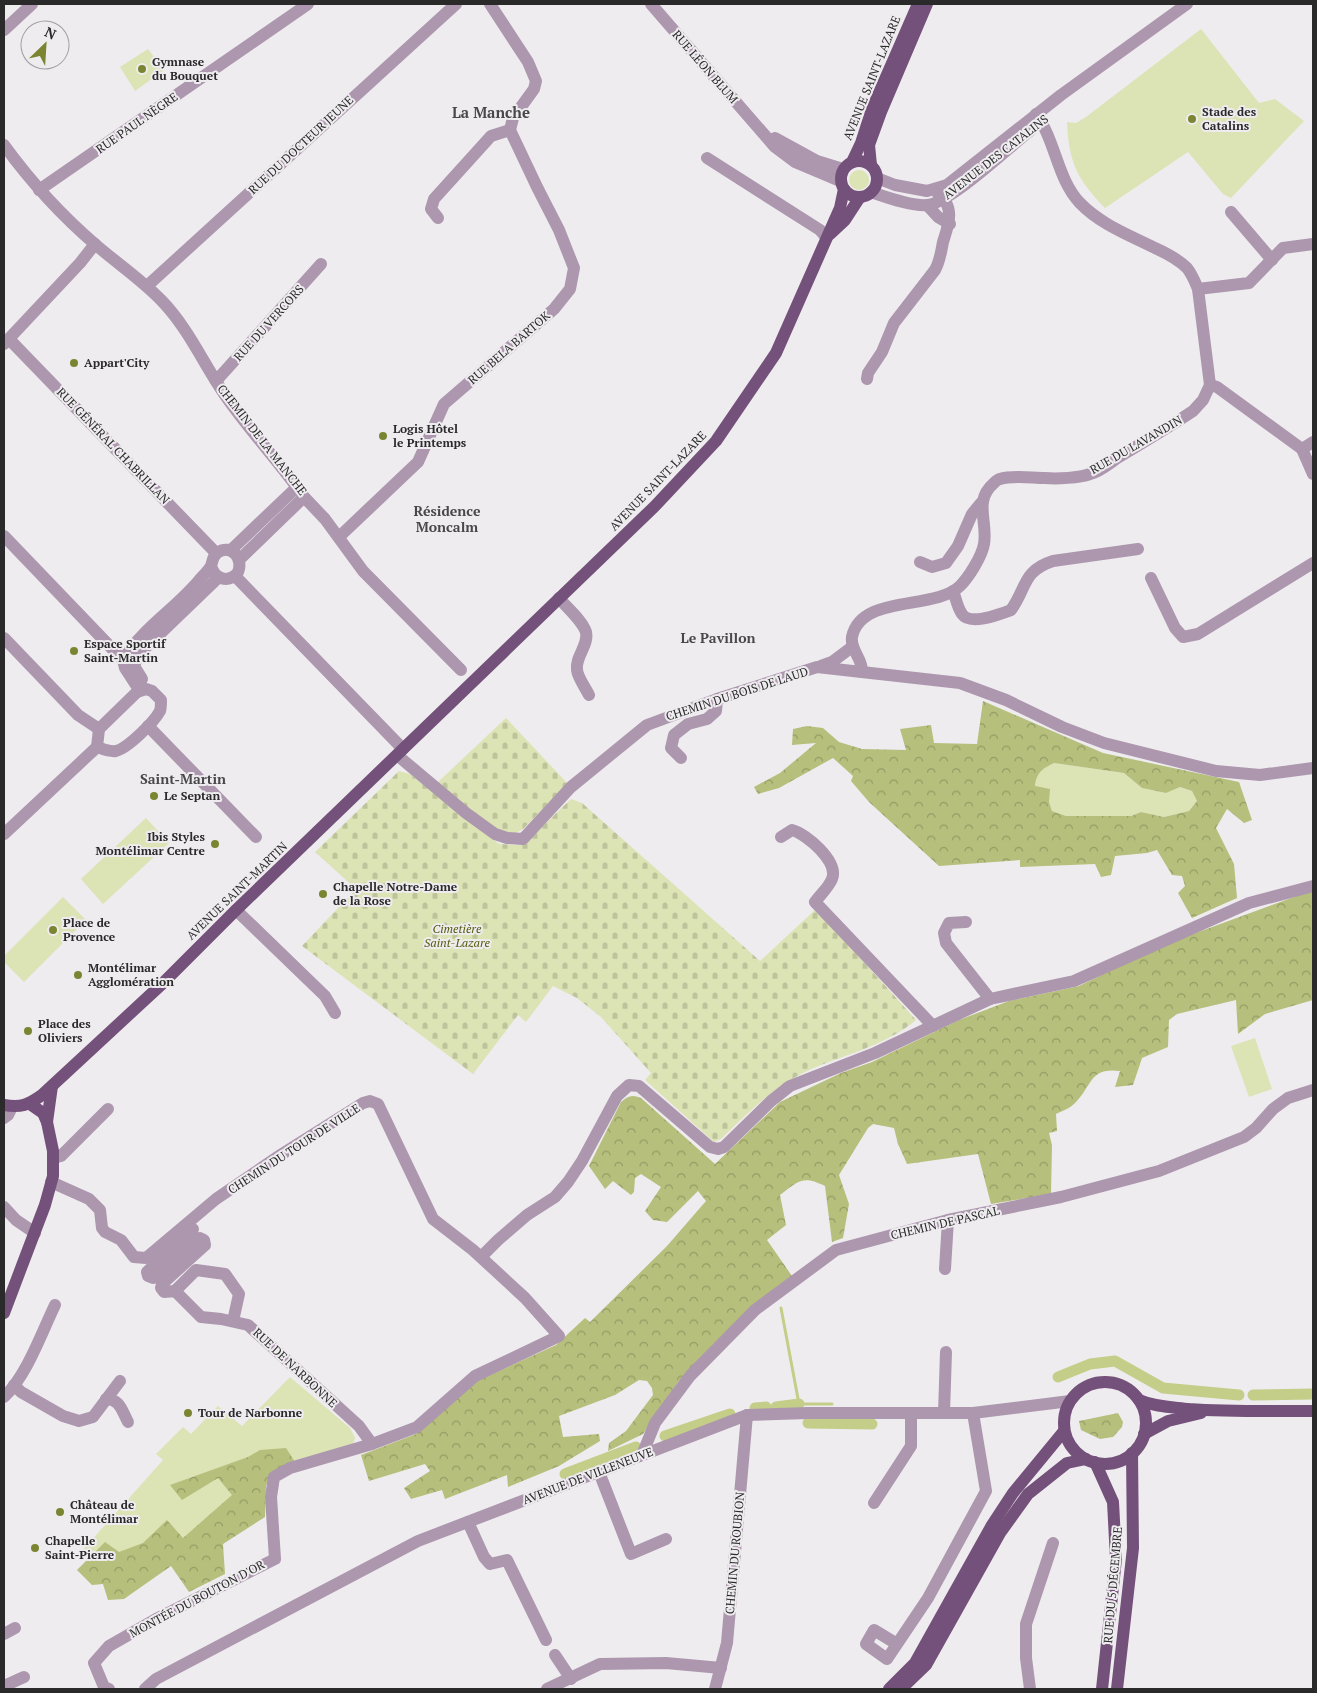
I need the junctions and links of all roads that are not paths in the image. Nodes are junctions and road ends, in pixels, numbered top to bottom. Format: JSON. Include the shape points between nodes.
{"nodes":[{"id":1,"x":32,"y":4,"type":"edge"},
{"id":2,"x":456,"y":4,"type":"edge"},
{"id":3,"x":490,"y":4,"type":"edge"},
{"id":4,"x":651,"y":4,"type":"edge"},
{"id":5,"x":918,"y":4,"type":"edge"},
{"id":6,"x":928,"y":4,"type":"edge"},
{"id":7,"x":1187,"y":4,"type":"edge"},
{"id":8,"x":300,"y":6,"type":"edge"},
{"id":9,"x":4,"y":30,"type":"edge"},
{"id":10,"x":1039,"y":118,"type":"junction"},
{"id":11,"x":510,"y":130,"type":"junction"},
{"id":12,"x":4,"y":145,"type":"edge"},
{"id":13,"x":706,"y":158,"type":"dead end"},
{"id":14,"x":871,"y":165,"type":"junction"},
{"id":15,"x":845,"y":175,"type":"junction"},
{"id":16,"x":877,"y":178,"type":"junction"},
{"id":17,"x":39,"y":190,"type":"junction"},
{"id":18,"x":927,"y":191,"type":"junction"},
{"id":19,"x":865,"y":195,"type":"junction"},
{"id":20,"x":945,"y":199,"type":"junction"},
{"id":21,"x":927,"y":205,"type":"junction"},
{"id":22,"x":1231,"y":212,"type":"dead end"},
{"id":23,"x":438,"y":218,"type":"dead end"},
{"id":24,"x":950,"y":224,"type":"junction"},
{"id":25,"x":826,"y":237,"type":"junction"},
{"id":26,"x":95,"y":244,"type":"junction"},
{"id":27,"x":1313,"y":244,"type":"edge"},
{"id":28,"x":1272,"y":260,"type":"junction"},
{"id":29,"x":321,"y":264,"type":"dead end"},
{"id":30,"x":147,"y":286,"type":"junction"},
{"id":31,"x":1198,"y":289,"type":"junction"},
{"id":32,"x":6,"y":342,"type":"edge"},
{"id":33,"x":867,"y":380,"type":"dead end"},
{"id":34,"x":216,"y":381,"type":"junction"},
{"id":35,"x":1210,"y":385,"type":"junction"},
{"id":36,"x":1313,"y":442,"type":"edge"},
{"id":37,"x":1302,"y":449,"type":"junction"},
{"id":38,"x":1313,"y":474,"type":"edge"},
{"id":39,"x":300,"y":492,"type":"junction"},
{"id":40,"x":981,"y":503,"type":"junction"},
{"id":41,"x":4,"y":536,"type":"edge"},
{"id":42,"x":339,"y":537,"type":"junction"},
{"id":43,"x":1138,"y":550,"type":"dead end"},
{"id":44,"x":216,"y":553,"type":"junction"},
{"id":45,"x":235,"y":555,"type":"junction"},
{"id":46,"x":920,"y":562,"type":"dead end"},
{"id":47,"x":1313,"y":563,"type":"edge"},
{"id":48,"x":211,"y":566,"type":"junction"},
{"id":49,"x":235,"y":576,"type":"junction"},
{"id":50,"x":219,"y":577,"type":"junction"},
{"id":51,"x":1151,"y":578,"type":"dead end"},
{"id":52,"x":953,"y":591,"type":"junction"},
{"id":53,"x":559,"y":598,"type":"junction"},
{"id":54,"x":4,"y":638,"type":"edge"},
{"id":55,"x":852,"y":647,"type":"junction"},
{"id":56,"x":123,"y":660,"type":"junction"},
{"id":57,"x":817,"y":667,"type":"junction"},
{"id":58,"x":462,"y":670,"type":"dead end"},
{"id":59,"x":862,"y":672,"type":"junction"},
{"id":60,"x":473,"y":681,"type":"joint"},
{"id":61,"x":152,"y":691,"type":"junction"},
{"id":62,"x":137,"y":692,"type":"junction"},
{"id":63,"x":589,"y":694,"type":"dead end"},
{"id":64,"x":717,"y":699,"type":"junction"},
{"id":65,"x":148,"y":726,"type":"junction"},
{"id":66,"x":99,"y":729,"type":"junction"},
{"id":67,"x":97,"y":747,"type":"junction"},
{"id":68,"x":400,"y":752,"type":"junction"},
{"id":69,"x":681,"y":758,"type":"dead end"},
{"id":70,"x":1313,"y":768,"type":"edge"},
{"id":71,"x":4,"y":834,"type":"edge"},
{"id":72,"x":256,"y":837,"type":"dead end"},
{"id":73,"x":780,"y":837,"type":"dead end"},
{"id":74,"x":1313,"y":886,"type":"edge"},
{"id":75,"x":236,"y":910,"type":"junction"},
{"id":76,"x":966,"y":922,"type":"dead end"},
{"id":77,"x":990,"y":999,"type":"junction"},
{"id":78,"x":335,"y":1013,"type":"dead end"},
{"id":79,"x":933,"y":1026,"type":"junction"},
{"id":80,"x":52,"y":1086,"type":"junction"},
{"id":81,"x":1313,"y":1090,"type":"edge"},
{"id":82,"x":4,"y":1095,"type":"edge"},
{"id":83,"x":30,"y":1104,"type":"junction"},
{"id":84,"x":8,"y":1106,"type":"edge"},
{"id":85,"x":108,"y":1109,"type":"dead end"},
{"id":86,"x":4,"y":1118,"type":"edge"},
{"id":87,"x":47,"y":1122,"type":"junction"},
{"id":88,"x":53,"y":1158,"type":"junction"},
{"id":89,"x":52,"y":1182,"type":"junction"},
{"id":90,"x":4,"y":1207,"type":"edge"},
{"id":91,"x":193,"y":1220,"type":"junction"},
{"id":92,"x":948,"y":1220,"type":"junction"},
{"id":93,"x":35,"y":1232,"type":"junction"},
{"id":94,"x":481,"y":1257,"type":"junction"},
{"id":95,"x":946,"y":1269,"type":"dead end"},
{"id":96,"x":176,"y":1291,"type":"junction"},
{"id":97,"x":55,"y":1305,"type":"dead end"},
{"id":98,"x":4,"y":1313,"type":"edge"},
{"id":99,"x":233,"y":1321,"type":"junction"},
{"id":100,"x":946,"y":1352,"type":"dead end"},
{"id":101,"x":120,"y":1381,"type":"dead end"},
{"id":102,"x":14,"y":1385,"type":"junction"},
{"id":103,"x":4,"y":1397,"type":"edge"},
{"id":104,"x":106,"y":1399,"type":"junction"},
{"id":105,"x":1139,"y":1400,"type":"junction"},
{"id":106,"x":1070,"y":1401,"type":"junction"},
{"id":107,"x":1211,"y":1410,"type":"junction"},
{"id":108,"x":1313,"y":1411,"type":"edge"},
{"id":109,"x":912,"y":1413,"type":"junction"},
{"id":110,"x":944,"y":1413,"type":"junction"},
{"id":111,"x":973,"y":1413,"type":"junction"},
{"id":112,"x":747,"y":1415,"type":"junction"},
{"id":113,"x":128,"y":1422,"type":"dead end"},
{"id":114,"x":1064,"y":1431,"type":"junction"},
{"id":115,"x":1144,"y":1434,"type":"junction"},
{"id":116,"x":372,"y":1444,"type":"junction"},
{"id":117,"x":1132,"y":1453,"type":"junction"},
{"id":118,"x":642,"y":1455,"type":"junction"},
{"id":119,"x":1091,"y":1461,"type":"junction"},
{"id":120,"x":599,"y":1472,"type":"junction"},
{"id":121,"x":874,"y":1503,"type":"dead end"},
{"id":122,"x":468,"y":1522,"type":"junction"},
{"id":123,"x":666,"y":1538,"type":"dead end"},
{"id":124,"x":1053,"y":1543,"type":"dead end"},
{"id":125,"x":546,"y":1640,"type":"dead end"},
{"id":126,"x":897,"y":1644,"type":"dead end"},
{"id":127,"x":555,"y":1655,"type":"dead end"},
{"id":128,"x":721,"y":1668,"type":"junction"},
{"id":129,"x":24,"y":1677,"type":"dead end"},
{"id":130,"x":571,"y":1679,"type":"junction"},
{"id":131,"x":4,"y":1686,"type":"edge"},
{"id":132,"x":109,"y":1689,"type":"edge"},
{"id":133,"x":145,"y":1689,"type":"edge"},
{"id":134,"x":547,"y":1689,"type":"edge"},
{"id":135,"x":715,"y":1689,"type":"edge"},
{"id":136,"x":889,"y":1689,"type":"edge"},
{"id":137,"x":901,"y":1689,"type":"edge"},
{"id":138,"x":1030,"y":1689,"type":"edge"},
{"id":139,"x":1102,"y":1689,"type":"edge"},
{"id":140,"x":1117,"y":1689,"type":"edge"}],
"edges":[{"from":1,"to":9,"type":"street"},
{"from":2,"to":30,"type":"street","name":"RUE DU DOCTEUR JEUNE"},
{"from":3,"to":11,"type":"street","via":[[528,62],[536,81],[534,89],[513,118]]},
{"from":4,"to":15,"type":"street","name":"RUE LÉON BLUM","via":[[760,130]]},
{"from":5,"to":15,"type":"main road","name":"AVENUE SAINT-LAZARE"},
{"from":6,"to":14,"type":"main road","name":"AVENUE SAINT-LAZARE","via":[[869,145]]},
{"from":7,"to":10,"type":"street","name":"AVENUE DES CATALINS","via":[[1061,95]]},
{"from":8,"to":17,"type":"street","name":"RUE PAUL NÈGRE"},
{"from":10,"to":18,"type":"street","name":"AVENUE DES CATALINS","via":[[947,185]]},
{"from":10,"to":20,"type":"street","name":"AVENUE DES CATALINS"},
{"from":10,"to":31,"type":"street","via":[[1047,130],[1062,174],[1079,202],[1114,228],[1171,256],[1187,268]]},
{"from":11,"to":23,"type":"street","via":[[491,136],[434,199],[431,209]]},
{"from":11,"to":42,"type":"street","name":"RUE BELA BARTOK","via":[[574,268],[570,289],[554,308],[444,404],[418,462]]},
{"from":12,"to":17,"type":"street","name":"CHEMIN DE LA MANCHE"},
{"from":13,"to":25,"type":"street","via":[[820,230]]},
{"from":14,"to":15,"type":"main road","via":[[858,160]]},
{"from":14,"to":16,"type":"main road"},
{"from":15,"to":19,"type":"main road","via":[[854,197]]},
{"from":15,"to":25,"type":"main road","name":"AVENUE SAINT-LAZARE","via":[[840,208]]},
{"from":16,"to":18,"type":"street","name":"AVENUE DES CATALINS"},
{"from":16,"to":19,"type":"main road","via":[[876,185]]},
{"from":17,"to":26,"type":"street","name":"CHEMIN DE LA MANCHE"},
{"from":18,"to":20,"type":"street"},
{"from":19,"to":21,"type":"street"},
{"from":19,"to":25,"type":"main road","name":"AVENUE SAINT-LAZARE"},
{"from":20,"to":21,"type":"street","name":"AVENUE DES CATALINS"},
{"from":20,"to":24,"type":"street"},
{"from":21,"to":24,"type":"street"},
{"from":22,"to":28,"type":"street"},
{"from":24,"to":33,"type":"street","via":[[936,270],[894,323]]},
{"from":25,"to":53,"type":"main road","name":"AVENUE SAINT-LAZARE","via":[[776,353],[716,441],[654,507]]},
{"from":26,"to":30,"type":"street","name":"CHEMIN DE LA MANCHE"},
{"from":26,"to":32,"type":"street"},
{"from":27,"to":28,"type":"street","via":[[1283,248]]},
{"from":28,"to":31,"type":"street","via":[[1249,283]]},
{"from":29,"to":34,"type":"street","name":"RUE DU VERCORS"},
{"from":30,"to":34,"type":"street","name":"CHEMIN DE LA MANCHE","via":[[173,314]]},
{"from":31,"to":35,"type":"street"},
{"from":32,"to":44,"type":"street","name":"RUE GÉNÉRAL CHABRILLAN"},
{"from":34,"to":39,"type":"street","name":"CHEMIN DE LA MANCHE"},
{"from":35,"to":37,"type":"street"},
{"from":35,"to":40,"type":"street","name":"RUE DU LAVANDIN","via":[[1193,411],[1091,474],[1048,479],[999,479],[989,488]]},
{"from":36,"to":37,"type":"street"},
{"from":37,"to":38,"type":"street"},
{"from":39,"to":42,"type":"street","name":"CHEMIN DE LA MANCHE"},
{"from":39,"to":45,"type":"street"},
{"from":40,"to":46,"type":"street","via":[[946,563],[932,567]]},
{"from":40,"to":52,"type":"street","via":[[984,544],[979,559]]},
{"from":41,"to":56,"type":"street"},
{"from":42,"to":58,"type":"street","name":"CHEMIN DE LA MANCHE","via":[[363,571]]},
{"from":43,"to":52,"type":"street","via":[[1042,564],[1028,577],[1011,610],[980,619],[966,618],[962,614]]},
{"from":44,"to":45,"type":"street","via":[[221,550]]},
{"from":44,"to":48,"type":"street"},
{"from":45,"to":49,"type":"street","via":[[240,570]]},
{"from":47,"to":51,"type":"street","via":[[1198,634],[1183,637],[1175,628]]},
{"from":48,"to":50,"type":"street"},
{"from":48,"to":56,"type":"street","via":[[194,587],[133,644]]},
{"from":49,"to":50,"type":"street","via":[[228,579]]},
{"from":49,"to":68,"type":"street"},
{"from":50,"to":61,"type":"street","via":[[134,662],[136,671]]},
{"from":52,"to":55,"type":"street","via":[[867,615],[852,636]]},
{"from":53,"to":60,"type":"main road","name":"AVENUE SAINT-LAZARE"},
{"from":53,"to":63,"type":"street","via":[[586,633],[577,672]]},
{"from":54,"to":66,"type":"street","via":[[78,715]]},
{"from":55,"to":57,"type":"street","via":[[832,662]]},
{"from":55,"to":59,"type":"street"},
{"from":56,"to":62,"type":"street","via":[[138,688]]},
{"from":57,"to":59,"type":"street","name":"CHEMIN DU BOIS DE LAUD"},
{"from":57,"to":64,"type":"street","name":"CHEMIN DU BOIS DE LAUD"},
{"from":59,"to":70,"type":"street","name":"CHEMIN DU BOIS DE LAUD","via":[[960,683],[1104,744],[1216,771],[1260,775]]},
{"from":60,"to":68,"type":"main road","name":"AVENUE SAINT-MARTIN"},
{"from":61,"to":62,"type":"street"},
{"from":61,"to":65,"type":"street","via":[[161,700],[161,710]]},
{"from":62,"to":66,"type":"street"},
{"from":64,"to":68,"type":"street","name":"CHEMIN DU BOIS DE LAUD","via":[[646,724],[571,787],[523,838],[495,834],[466,813]]},
{"from":64,"to":69,"type":"street","via":[[716,711],[708,719],[688,724],[674,735],[672,748]]},
{"from":65,"to":67,"type":"street","via":[[118,750]]},
{"from":65,"to":72,"type":"street"},
{"from":66,"to":67,"type":"street"},
{"from":67,"to":71,"type":"street"},
{"from":68,"to":75,"type":"main road","name":"AVENUE SAINT-MARTIN"},
{"from":73,"to":79,"type":"street","via":[[792,830],[800,832],[826,856],[833,868],[832,879],[815,902]]},
{"from":74,"to":77,"type":"street","via":[[1249,903],[1074,981]]},
{"from":75,"to":78,"type":"street","via":[[325,996]]},
{"from":75,"to":80,"type":"main road","name":"AVENUE SAINT-MARTIN"},
{"from":76,"to":77,"type":"street","via":[[950,923],[944,933],[946,943]]},
{"from":77,"to":79,"type":"street"},
{"from":79,"to":94,"type":"street","via":[[790,1086],[718,1149],[710,1147],[638,1086],[629,1085],[617,1096],[568,1182]]},
{"from":80,"to":83,"type":"main road","name":"AVENUE SAINT-MARTIN"},
{"from":80,"to":87,"type":"main road"},
{"from":81,"to":92,"type":"street","name":"CHEMIN DE PASCAL","via":[[1288,1098],[1244,1138],[1159,1171],[1061,1197]]},
{"from":82,"to":84,"type":"main road"},
{"from":83,"to":84,"type":"main road","name":"AVENUE SAINT-MARTIN"},
{"from":83,"to":87,"type":"main road","via":[[43,1113]]},
{"from":84,"to":86,"type":"street","via":[[8,1115]]},
{"from":85,"to":88,"type":"street","via":[[61,1156]]},
{"from":87,"to":88,"type":"main road"},
{"from":88,"to":89,"type":"main road"},
{"from":89,"to":91,"type":"street","name":"CHEMIN DU TOUR DE VILLE","via":[[90,1199],[100,1210],[105,1232],[121,1240],[134,1257],[140,1259],[146,1258]]},
{"from":89,"to":93,"type":"main road"},
{"from":90,"to":93,"type":"street","via":[[16,1220]]},
{"from":91,"to":94,"type":"street","name":"CHEMIN DU TOUR DE VILLE","via":[[216,1199],[282,1154],[370,1101],[378,1104],[433,1219]]},
{"from":91,"to":96,"type":"street","name":"RUE DE NARBONNE","via":[[194,1229],[147,1272],[153,1278],[196,1240],[204,1240],[205,1245],[162,1284],[164,1292]]},
{"from":92,"to":95,"type":"street"},
{"from":92,"to":118,"type":"street","name":"CHEMIN DE PASCAL","via":[[836,1250],[755,1310],[690,1376],[655,1423]]},
{"from":93,"to":98,"type":"main road"},
{"from":94,"to":116,"type":"street","name":"CHEMIN DU TOUR DE VILLE","via":[[525,1298],[559,1336],[475,1376],[417,1427]]},
{"from":96,"to":99,"type":"street","name":"RUE DE NARBONNE","via":[[201,1317]]},
{"from":96,"to":99,"type":"street","via":[[196,1270],[225,1274],[239,1294]]},
{"from":97,"to":102,"type":"street"},
{"from":99,"to":116,"type":"street","name":"RUE DE NARBONNE","via":[[248,1325],[359,1426]]},
{"from":100,"to":110,"type":"street"},
{"from":101,"to":104,"type":"street"},
{"from":102,"to":103,"type":"street"},
{"from":102,"to":104,"type":"street","via":[[20,1392],[63,1416],[79,1421],[93,1417]]},
{"from":104,"to":113,"type":"street","via":[[117,1402]]},
{"from":105,"to":106,"type":"main road","via":[[1130,1390],[1104,1382],[1091,1384]]},
{"from":105,"to":107,"type":"main road","via":[[1165,1407]]},
{"from":105,"to":115,"type":"main road","via":[[1146,1422]]},
{"from":106,"to":111,"type":"street","name":"AVENUE DE VILLENEUVE"},
{"from":106,"to":114,"type":"main road"},
{"from":107,"to":108,"type":"main road"},
{"from":107,"to":115,"type":"main road","via":[[1168,1421]]},
{"from":109,"to":110,"type":"street","name":"AVENUE DE VILLENEUVE"},
{"from":109,"to":112,"type":"street","name":"AVENUE DE VILLENEUVE"},
{"from":109,"to":121,"type":"street","via":[[911,1446]]},
{"from":110,"to":111,"type":"street","name":"AVENUE DE VILLENEUVE"},
{"from":111,"to":126,"type":"street","via":[[986,1491],[928,1598]]},
{"from":112,"to":118,"type":"street","name":"AVENUE DE VILLENEUVE"},
{"from":112,"to":128,"type":"street","name":"CHEMIN DU ROUBION","via":[[732,1602]]},
{"from":114,"to":119,"type":"main road","via":[[1076,1452]]},
{"from":114,"to":136,"type":"main road","via":[[1013,1494],[914,1663]]},
{"from":115,"to":117,"type":"main road"},
{"from":116,"to":132,"type":"street","name":"MONTÉE DU BOUTON D'OR","via":[[290,1468],[274,1477],[271,1497],[275,1558],[109,1646],[94,1663],[104,1687]]},
{"from":117,"to":119,"type":"main road","via":[[1108,1463]]},
{"from":117,"to":140,"type":"main road","name":"RUE DU 5 DÉCEMBRE","via":[[1133,1548]]},
{"from":118,"to":120,"type":"street","name":"AVENUE DE VILLENEUVE"},
{"from":119,"to":137,"type":"main road","via":[[1067,1463],[1028,1494],[1000,1533],[926,1665]]},
{"from":119,"to":139,"type":"main road","name":"RUE DU 5 DÉCEMBRE","via":[[1114,1502],[1116,1559]]},
{"from":120,"to":122,"type":"street","name":"AVENUE DE VILLENEUVE"},
{"from":120,"to":123,"type":"street","via":[[631,1554]]},
{"from":122,"to":125,"type":"street","via":[[490,1564],[507,1560]]},
{"from":122,"to":133,"type":"street","name":"AVENUE DE VILLENEUVE","via":[[418,1541],[156,1679]]},
{"from":124,"to":138,"type":"street","via":[[1026,1624]]},
{"from":127,"to":130,"type":"street"},
{"from":128,"to":130,"type":"street","via":[[666,1663],[600,1664]]},
{"from":128,"to":135,"type":"street","name":"CHEMIN DU ROUBION"},
{"from":129,"to":131,"type":"street"},
{"from":130,"to":134,"type":"street"}]}
